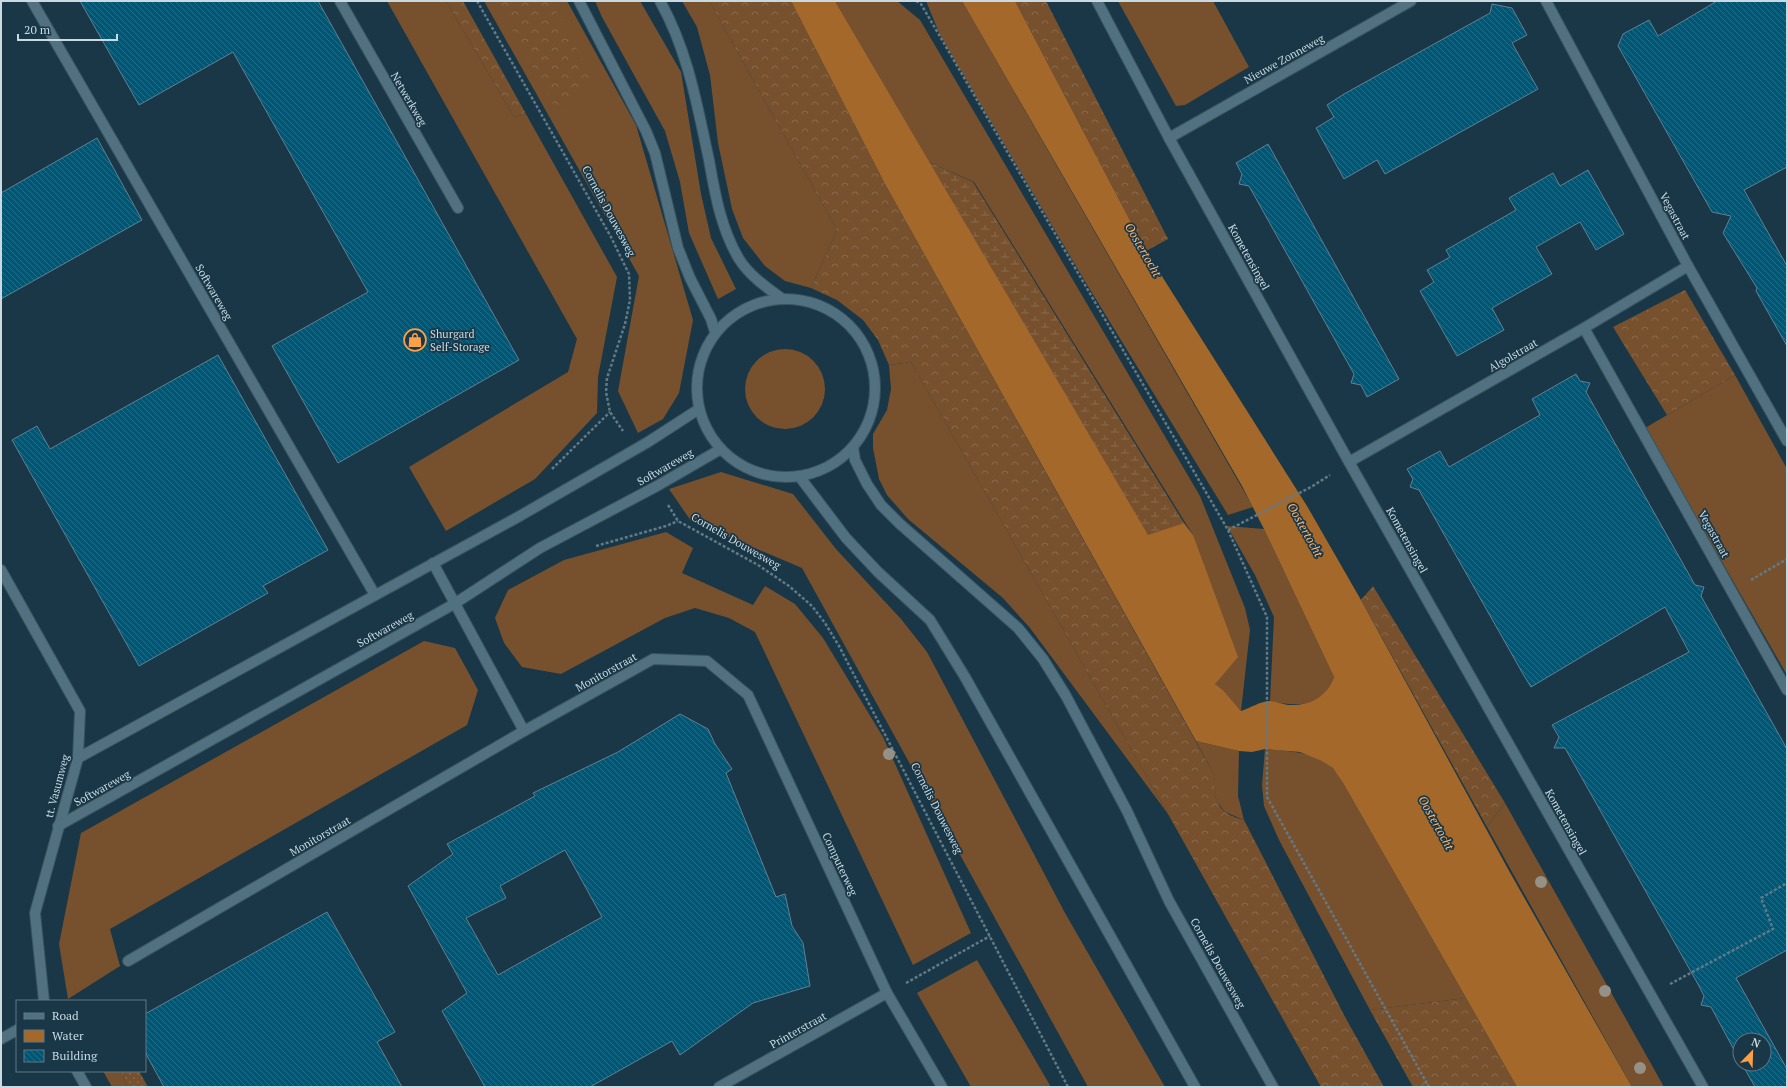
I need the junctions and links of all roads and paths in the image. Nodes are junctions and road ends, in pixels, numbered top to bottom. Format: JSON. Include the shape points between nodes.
{"nodes":[{"id":1,"x":32,"y":1,"type":"edge"},
{"id":2,"x":340,"y":1,"type":"edge"},
{"id":3,"x":477,"y":1,"type":"edge"},
{"id":4,"x":579,"y":1,"type":"edge"},
{"id":5,"x":660,"y":1,"type":"edge"},
{"id":6,"x":916,"y":1,"type":"edge"},
{"id":7,"x":1097,"y":1,"type":"edge"},
{"id":8,"x":1411,"y":1,"type":"edge"},
{"id":9,"x":1546,"y":1,"type":"edge"},
{"id":10,"x":1169,"y":138,"type":"junction"},
{"id":11,"x":458,"y":208,"type":"dead end"},
{"id":12,"x":1688,"y":266,"type":"junction"},
{"id":13,"x":781,"y":298,"type":"junction"},
{"id":14,"x":1584,"y":328,"type":"junction"},
{"id":15,"x":715,"y":332,"type":"junction"},
{"id":16,"x":699,"y":410,"type":"junction"},
{"id":17,"x":610,"y":412,"type":"junction"},
{"id":18,"x":1787,"y":441,"type":"edge"},
{"id":19,"x":853,"y":447,"type":"junction"},
{"id":20,"x":635,"y":449,"type":"junction"},
{"id":21,"x":721,"y":449,"type":"junction"},
{"id":22,"x":1349,"y":462,"type":"junction"},
{"id":23,"x":551,"y":471,"type":"dead end"},
{"id":24,"x":799,"y":476,"type":"junction"},
{"id":25,"x":657,"y":486,"type":"junction"},
{"id":26,"x":1310,"y":487,"type":"dead end"},
{"id":27,"x":678,"y":521,"type":"junction"},
{"id":28,"x":1228,"y":530,"type":"junction"},
{"id":29,"x":592,"y":547,"type":"dead end"},
{"id":30,"x":1787,"y":559,"type":"edge"},
{"id":31,"x":433,"y":563,"type":"junction"},
{"id":32,"x":1,"y":570,"type":"edge"},
{"id":33,"x":1732,"y":592,"type":"junction"},
{"id":34,"x":375,"y":595,"type":"junction"},
{"id":35,"x":454,"y":604,"type":"junction"},
{"id":36,"x":707,"y":661,"type":"joint"},
{"id":37,"x":1787,"y":690,"type":"edge"},
{"id":38,"x":524,"y":731,"type":"junction"},
{"id":39,"x":78,"y":758,"type":"junction"},
{"id":40,"x":58,"y":826,"type":"junction"},
{"id":41,"x":1787,"y":883,"type":"edge"},
{"id":42,"x":990,"y":936,"type":"junction"},
{"id":43,"x":128,"y":961,"type":"dead end"},
{"id":44,"x":887,"y":993,"type":"junction"},
{"id":45,"x":1650,"y":994,"type":"junction"},
{"id":46,"x":44,"y":1000,"type":"edge"},
{"id":47,"x":16,"y":1031,"type":"edge"},
{"id":48,"x":1,"y":1039,"type":"edge"},
{"id":49,"x":78,"y":1072,"type":"edge"},
{"id":50,"x":86,"y":1087,"type":"edge"},
{"id":51,"x":719,"y":1087,"type":"edge"},
{"id":52,"x":942,"y":1087,"type":"edge"},
{"id":53,"x":1068,"y":1087,"type":"edge"},
{"id":54,"x":1195,"y":1087,"type":"edge"},
{"id":55,"x":1274,"y":1087,"type":"edge"},
{"id":56,"x":1428,"y":1087,"type":"edge"},
{"id":57,"x":1703,"y":1087,"type":"edge"}],
"edges":[{"from":1,"to":34,"type":"street","name":"Softwareweg"},
{"from":2,"to":11,"type":"street","name":"Netwerkweg"},
{"from":3,"to":17,"type":"path","name":"Cornelis Douwesweg","via":[[611,237],[629,274],[630,300],[625,324],[607,378],[606,392]]},
{"from":4,"to":15,"type":"street","via":[[646,131],[655,153],[678,248]]},
{"from":5,"to":13,"type":"street","via":[[675,29],[685,56],[721,217],[728,237],[740,260],[756,279]]},
{"from":6,"to":28,"type":"path","via":[[921,4]]},
{"from":7,"to":10,"type":"street","name":"Kometensingel"},
{"from":8,"to":10,"type":"street","name":"Nieuwe Zonneweg"},
{"from":9,"to":12,"type":"street","name":"Vegastraat"},
{"from":10,"to":22,"type":"street","name":"Kometensingel"},
{"from":12,"to":14,"type":"street","name":"Algolstraat"},
{"from":12,"to":18,"type":"street","name":"Vegastraat"},
{"from":13,"to":15,"type":"street","via":[[746,309]]},
{"from":13,"to":19,"type":"street","via":[[807,301],[831,311],[852,327],[866,349],[874,374],[874,400],[867,425]]},
{"from":14,"to":22,"type":"street","name":"Algolstraat"},
{"from":14,"to":33,"type":"street","name":"Vegastraat"},
{"from":15,"to":16,"type":"street","via":[[706,346],[696,377]]},
{"from":16,"to":20,"type":"street"},
{"from":16,"to":21,"type":"street","via":[[707,431]]},
{"from":17,"to":20,"type":"path","name":"Cornelis Douwesweg"},
{"from":17,"to":23,"type":"path"},
{"from":19,"to":24,"type":"street","via":[[832,463]]},
{"from":19,"to":55,"type":"street","name":"Cornelis Douwesweg","via":[[855,460],[866,484],[881,505],[1018,628],[1042,659],[1066,696],[1127,811],[1169,901]]},
{"from":20,"to":31,"type":"street"},
{"from":21,"to":24,"type":"street","via":[[739,464],[761,474]]},
{"from":21,"to":25,"type":"street","name":"Softwareweg"},
{"from":22,"to":45,"type":"street","name":"Kometensingel"},
{"from":24,"to":54,"type":"street","via":[[846,538],[934,625]]},
{"from":25,"to":27,"type":"path","name":"Cornelis Douwesweg"},
{"from":25,"to":35,"type":"street","name":"Softwareweg","via":[[540,548]]},
{"from":26,"to":28,"type":"path"},
{"from":27,"to":29,"type":"path"},
{"from":27,"to":42,"type":"path","name":"Cornelis Douwesweg","via":[[758,565],[783,582],[812,606],[825,623]]},
{"from":28,"to":56,"type":"path","via":[[1267,617],[1267,797]]},
{"from":30,"to":33,"type":"path"},
{"from":31,"to":34,"type":"street"},
{"from":31,"to":35,"type":"street"},
{"from":32,"to":39,"type":"street","name":"tt. Vasumweg","via":[[80,711]]},
{"from":33,"to":37,"type":"street","name":"Vegastraat"},
{"from":34,"to":39,"type":"street"},
{"from":35,"to":38,"type":"street"},
{"from":35,"to":40,"type":"street","name":"Softwareweg"},
{"from":36,"to":38,"type":"street","name":"Monitorstraat","via":[[653,660]]},
{"from":36,"to":44,"type":"street","name":"Computerweg","via":[[748,695]]},
{"from":38,"to":43,"type":"street","name":"Monitorstraat"},
{"from":39,"to":40,"type":"street","name":"tt. Vasumweg"},
{"from":40,"to":46,"type":"street","name":"tt. Vasumweg","via":[[35,913]]},
{"from":41,"to":45,"type":"path","via":[[1761,898],[1774,929]]},
{"from":42,"to":44,"type":"path"},
{"from":42,"to":53,"type":"path","name":"Cornelis Douwesweg"},
{"from":44,"to":51,"type":"street","name":"Printerstraat"},
{"from":44,"to":52,"type":"street","name":"Computerweg"},
{"from":45,"to":57,"type":"street","name":"Kometensingel"},
{"from":47,"to":48,"type":"street"},
{"from":49,"to":50,"type":"street"}]}
